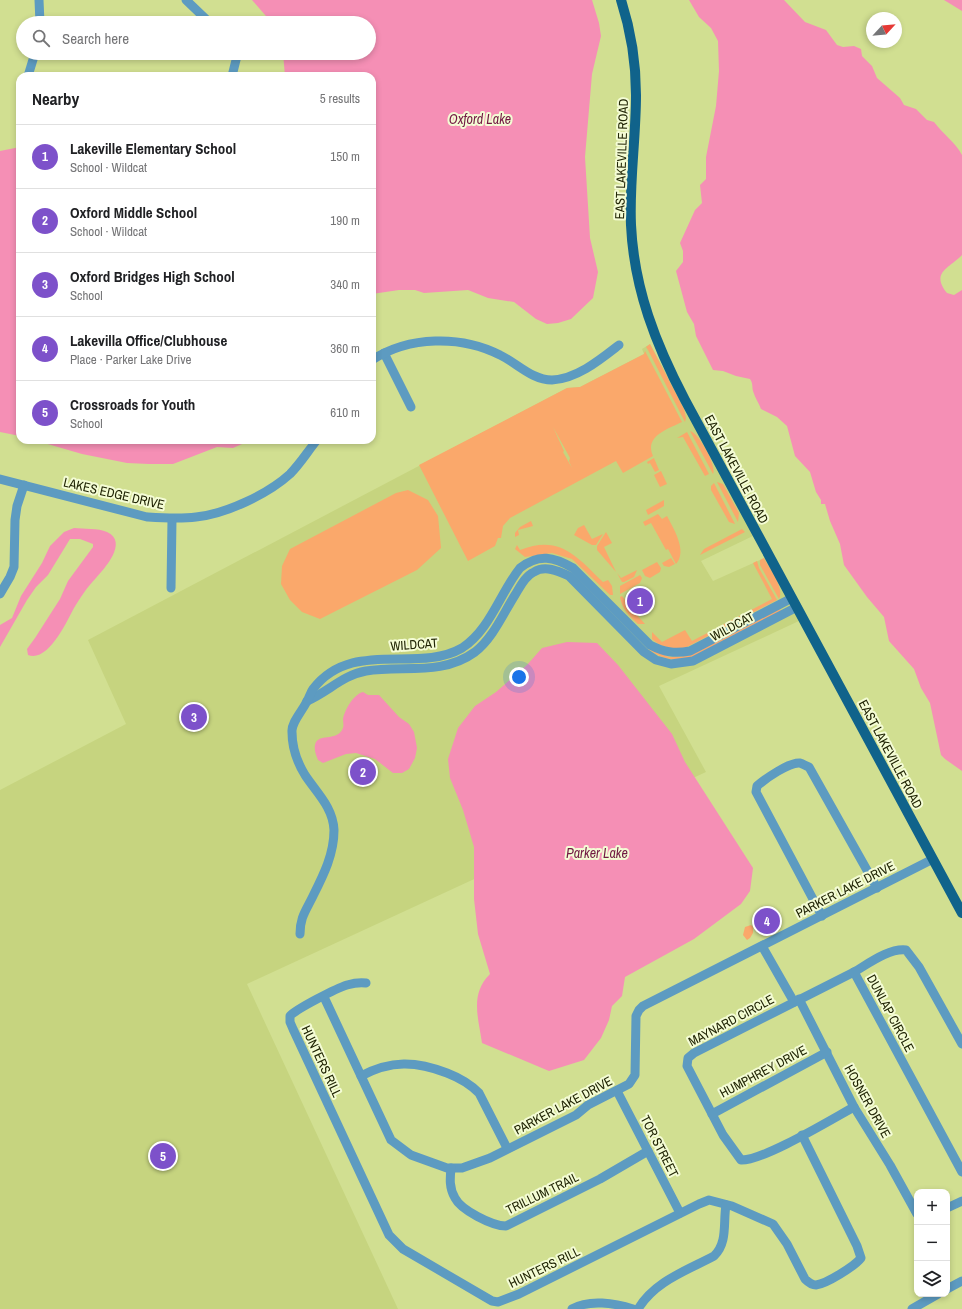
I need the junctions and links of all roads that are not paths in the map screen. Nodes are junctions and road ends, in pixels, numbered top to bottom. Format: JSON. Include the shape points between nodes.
{"nodes":[{"id":1,"x":39,"y":0,"type":"edge"},
{"id":2,"x":186,"y":0,"type":"edge"},
{"id":3,"x":621,"y":0,"type":"edge"},
{"id":4,"x":40,"y":16,"type":"edge"},
{"id":5,"x":203,"y":16,"type":"edge"},
{"id":6,"x":33,"y":60,"type":"edge"},
{"id":7,"x":236,"y":60,"type":"edge"},
{"id":8,"x":29,"y":72,"type":"edge"},
{"id":9,"x":233,"y":72,"type":"edge"},
{"id":10,"x":619,"y":345,"type":"dead end"},
{"id":11,"x":384,"y":353,"type":"junction"},
{"id":12,"x":376,"y":358,"type":"edge"},
{"id":13,"x":411,"y":407,"type":"dead end"},
{"id":14,"x":313,"y":444,"type":"edge"},
{"id":15,"x":0,"y":479,"type":"edge"},
{"id":16,"x":24,"y":485,"type":"junction"},
{"id":17,"x":172,"y":519,"type":"junction"},
{"id":18,"x":520,"y":568,"type":"junction"},
{"id":19,"x":529,"y":576,"type":"junction"},
{"id":20,"x":171,"y":588,"type":"dead end"},
{"id":21,"x":0,"y":594,"type":"edge"},
{"id":22,"x":792,"y":598,"type":"junction"},
{"id":23,"x":797,"y":607,"type":"junction"},
{"id":24,"x":638,"y":640,"type":"junction"},
{"id":25,"x":307,"y":701,"type":"junction"},
{"id":26,"x":933,"y":859,"type":"junction"},
{"id":27,"x":877,"y":888,"type":"junction"},
{"id":28,"x":962,"y":913,"type":"edge"},
{"id":29,"x":822,"y":916,"type":"junction"},
{"id":30,"x":300,"y":934,"type":"dead end"},
{"id":31,"x":762,"y":946,"type":"junction"},
{"id":32,"x":854,"y":972,"type":"junction"},
{"id":33,"x":366,"y":983,"type":"dead end"},
{"id":34,"x":324,"y":997,"type":"junction"},
{"id":35,"x":796,"y":1001,"type":"junction"},
{"id":36,"x":962,"y":1044,"type":"edge"},
{"id":37,"x":827,"y":1052,"type":"junction"},
{"id":38,"x":361,"y":1076,"type":"junction"},
{"id":39,"x":617,"y":1091,"type":"junction"},
{"id":40,"x":854,"y":1107,"type":"junction"},
{"id":41,"x":712,"y":1114,"type":"junction"},
{"id":42,"x":802,"y":1135,"type":"junction"},
{"id":43,"x":507,"y":1148,"type":"junction"},
{"id":44,"x":648,"y":1151,"type":"junction"},
{"id":45,"x":451,"y":1168,"type":"junction"},
{"id":46,"x":962,"y":1172,"type":"edge"},
{"id":47,"x":962,"y":1201,"type":"edge"},
{"id":48,"x":726,"y":1205,"type":"junction"},
{"id":49,"x":950,"y":1207,"type":"edge"},
{"id":50,"x":914,"y":1209,"type":"edge"},
{"id":51,"x":680,"y":1213,"type":"junction"},
{"id":52,"x":962,"y":1281,"type":"edge"},
{"id":53,"x":950,"y":1287,"type":"edge"},
{"id":54,"x":933,"y":1297,"type":"edge"},
{"id":55,"x":572,"y":1309,"type":"edge"},
{"id":56,"x":633,"y":1309,"type":"edge"},
{"id":57,"x":638,"y":1309,"type":"edge"},
{"id":58,"x":912,"y":1309,"type":"edge"}],
"edges":[{"from":1,"to":4,"type":"street"},
{"from":2,"to":5,"type":"street"},
{"from":3,"to":22,"type":"main road","name":"EAST LAKEVILLE ROAD","via":[[631,38],[636,79],[632,238],[646,312],[669,369]]},
{"from":6,"to":8,"type":"street"},
{"from":7,"to":9,"type":"street"},
{"from":10,"to":11,"type":"street","via":[[587,368],[553,380],[535,376],[500,355],[464,343],[415,343]]},
{"from":11,"to":12,"type":"street"},
{"from":11,"to":13,"type":"street"},
{"from":14,"to":17,"type":"street","name":"LAKES EDGE DRIVE","via":[[290,474],[259,496],[222,511],[198,517]]},
{"from":15,"to":16,"type":"street","name":"LAKES EDGE DRIVE"},
{"from":16,"to":17,"type":"street","name":"LAKES EDGE DRIVE","via":[[147,517]]},
{"from":16,"to":21,"type":"street","via":[[16,506],[14,567]]},
{"from":17,"to":20,"type":"street"},
{"from":18,"to":19,"type":"street"},
{"from":18,"to":24,"type":"street","name":"WILDCAT","via":[[528,562],[545,558],[558,559],[573,568]]},
{"from":18,"to":25,"type":"street","name":"WILDCAT","via":[[482,629],[473,639],[451,654],[426,658],[364,660],[325,676],[312,690]]},
{"from":19,"to":24,"type":"street","name":"WILDCAT","via":[[545,569],[568,576]]},
{"from":19,"to":25,"type":"street","name":"WILDCAT","via":[[490,636],[468,657],[454,664],[426,669],[366,671],[331,685],[319,696]]},
{"from":22,"to":23,"type":"main road","name":"EAST LAKEVILLE ROAD"},
{"from":22,"to":24,"type":"street","name":"WILDCAT","via":[[690,651],[672,653]]},
{"from":23,"to":24,"type":"street","name":"WILDCAT","via":[[693,662],[671,664],[656,660]]},
{"from":23,"to":26,"type":"main road","name":"EAST LAKEVILLE ROAD"},
{"from":25,"to":30,"type":"street","name":"WILDCAT","via":[[291,730],[294,752],[304,774],[328,807],[334,829],[333,848],[328,865],[300,921]]},
{"from":26,"to":27,"type":"street","name":"PARKER LAKE DRIVE"},
{"from":26,"to":28,"type":"main road","name":"EAST LAKEVILLE ROAD"},
{"from":27,"to":29,"type":"street","name":"PARKER LAKE DRIVE"},
{"from":27,"to":29,"type":"street","via":[[809,767],[799,763],[788,766],[764,780],[757,786],[756,792]]},
{"from":29,"to":31,"type":"street","name":"PARKER LAKE DRIVE"},
{"from":31,"to":35,"type":"street","name":"HOSNER DRIVE"},
{"from":31,"to":39,"type":"street","name":"PARKER LAKE DRIVE","via":[[639,1010],[634,1028],[635,1075],[630,1084]]},
{"from":32,"to":35,"type":"street","name":"MAYNARD CIRCLE"},
{"from":32,"to":36,"type":"street","name":"DUNLAP CIRCLE","via":[[900,949],[906,950],[919,967]]},
{"from":32,"to":46,"type":"street","name":"DUNLAP CIRCLE"},
{"from":33,"to":34,"type":"street","name":"HUNTERS RILL","via":[[347,985]]},
{"from":34,"to":38,"type":"street","name":"PARKER LAKE DRIVE"},
{"from":34,"to":51,"type":"street","name":"HUNTERS RILL","via":[[293,1013],[290,1022],[385,1229],[403,1249],[492,1301],[498,1302]]},
{"from":35,"to":37,"type":"street","name":"HOSNER DRIVE"},
{"from":35,"to":41,"type":"street","name":"MAYNARD CIRCLE","via":[[717,1040],[688,1058],[687,1066]]},
{"from":37,"to":40,"type":"street","name":"HOSNER DRIVE"},
{"from":37,"to":41,"type":"street","name":"HUMPHREY DRIVE"},
{"from":38,"to":43,"type":"street","via":[[375,1068],[406,1064],[424,1065],[460,1078],[479,1093]]},
{"from":38,"to":45,"type":"street","name":"PARKER LAKE DRIVE","via":[[390,1140],[411,1155]]},
{"from":39,"to":43,"type":"street","name":"PARKER LAKE DRIVE","via":[[588,1105],[576,1115]]},
{"from":39,"to":44,"type":"street","name":"TOR STREET"},
{"from":40,"to":42,"type":"street","name":"MAYNARD CIRCLE"},
{"from":40,"to":50,"type":"street","name":"HOSNER DRIVE"},
{"from":41,"to":42,"type":"street","name":"MAYNARD CIRCLE","via":[[741,1160],[751,1160]]},
{"from":42,"to":48,"type":"street","name":"HUNTERS RILL","via":[[857,1246],[861,1258],[858,1262],[821,1283],[809,1283],[773,1224]]},
{"from":43,"to":45,"type":"street","name":"PARKER LAKE DRIVE","via":[[474,1164]]},
{"from":44,"to":45,"type":"street","name":"TRILLUM TRAIL","via":[[600,1179],[506,1226],[488,1222],[458,1203],[452,1192]]},
{"from":44,"to":51,"type":"street","name":"TOR STREET"},
{"from":47,"to":49,"type":"street"},
{"from":48,"to":51,"type":"street","name":"HUNTERS RILL","via":[[709,1200]]},
{"from":48,"to":57,"type":"street","via":[[724,1240],[718,1252],[660,1284],[650,1292]]},
{"from":52,"to":53,"type":"street"},
{"from":54,"to":58,"type":"street"},
{"from":55,"to":56,"type":"street","via":[[600,1303]]}]}
